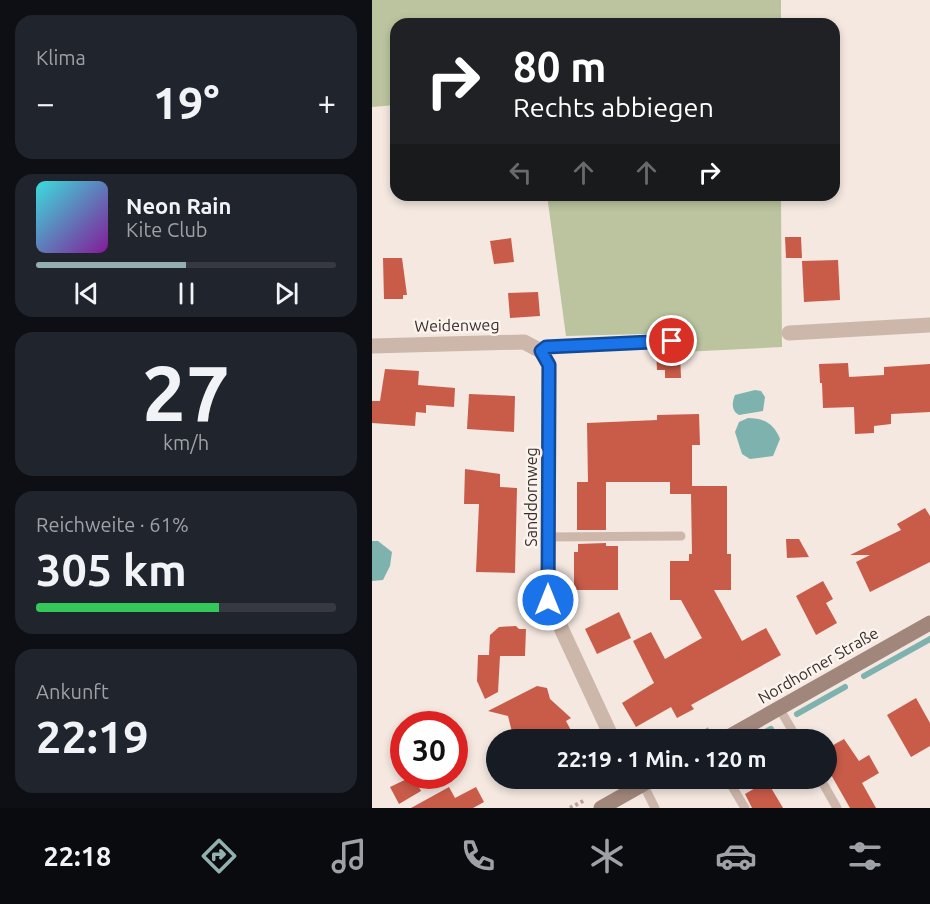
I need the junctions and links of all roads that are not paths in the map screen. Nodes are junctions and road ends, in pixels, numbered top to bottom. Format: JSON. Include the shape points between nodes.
{"nodes":[{"id":1,"x":930,"y":325,"type":"edge"},
{"id":2,"x":789,"y":333,"type":"dead end"},
{"id":3,"x":672,"y":341,"type":"dead end"},
{"id":4,"x":372,"y":346,"type":"edge"},
{"id":5,"x":541,"y":351,"type":"junction"},
{"id":6,"x":681,"y":536,"type":"dead end"},
{"id":7,"x":548,"y":537,"type":"junction"},
{"id":8,"x":930,"y":623,"type":"edge"},
{"id":9,"x":779,"y":708,"type":"junction"},
{"id":10,"x":608,"y":729,"type":"edge"},
{"id":11,"x":742,"y":729,"type":"edge"},
{"id":12,"x":791,"y":729,"type":"edge"},
{"id":13,"x":630,"y":789,"type":"edge"},
{"id":14,"x":645,"y":789,"type":"edge"},
{"id":15,"x":734,"y":789,"type":"edge"},
{"id":16,"x":826,"y":789,"type":"edge"},
{"id":17,"x":601,"y":808,"type":"edge"},
{"id":18,"x":655,"y":808,"type":"edge"},
{"id":19,"x":745,"y":808,"type":"edge"},
{"id":20,"x":837,"y":808,"type":"edge"}],
"edges":[{"from":1,"to":2,"type":"street"},
{"from":3,"to":5,"type":"lane","via":[[546,347]]},
{"from":4,"to":5,"type":"street","name":"Weidenweg","via":[[524,342]]},
{"from":5,"to":7,"type":"street","name":"Sanddornweg","via":[[549,365]]},
{"from":6,"to":7,"type":"lane"},
{"from":7,"to":10,"type":"street","name":"Sanddornweg","via":[[548,600]]},
{"from":8,"to":9,"type":"street","name":"Nordhorner Straße"},
{"from":9,"to":11,"type":"street","name":"Nordhorner Straße"},
{"from":9,"to":12,"type":"lane"},
{"from":13,"to":17,"type":"street"},
{"from":14,"to":18,"type":"lane"},
{"from":15,"to":19,"type":"lane"},
{"from":16,"to":20,"type":"lane"}]}
